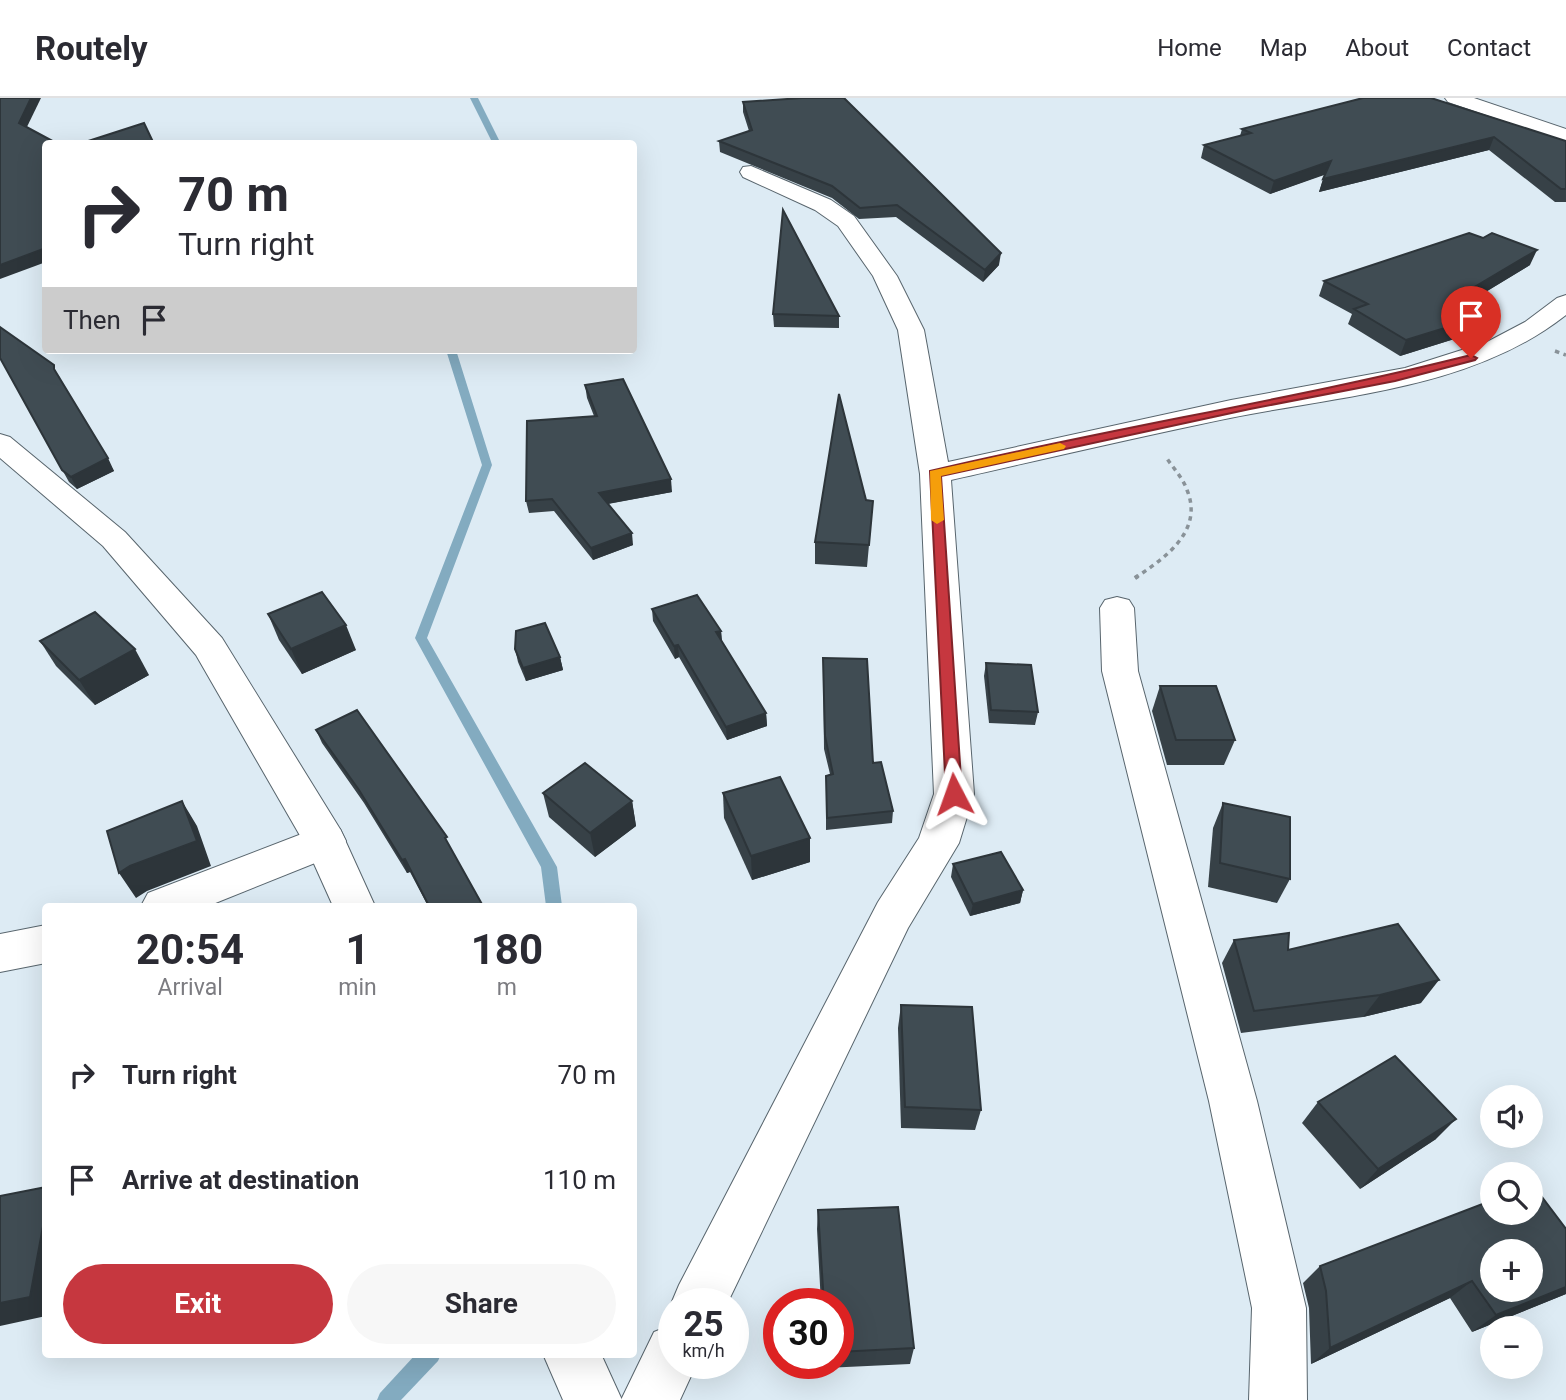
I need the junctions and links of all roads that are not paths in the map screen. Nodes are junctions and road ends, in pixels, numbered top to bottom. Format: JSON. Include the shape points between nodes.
{"nodes":[{"id":1,"x":1455,"y":98,"type":"edge"},
{"id":2,"x":1566,"y":136,"type":"edge"},
{"id":3,"x":751,"y":172,"type":"dead end"},
{"id":4,"x":1566,"y":303,"type":"edge"},
{"id":5,"x":0,"y":443,"type":"edge"},
{"id":6,"x":935,"y":474,"type":"junction"},
{"id":7,"x":1116,"y":608,"type":"road end"},
{"id":8,"x":326,"y":841,"type":"junction"},
{"id":9,"x":171,"y":903,"type":"edge"},
{"id":10,"x":353,"y":903,"type":"edge"},
{"id":11,"x":42,"y":945,"type":"edge"},
{"id":12,"x":0,"y":953,"type":"edge"},
{"id":13,"x":706,"y":1288,"type":"edge"},
{"id":14,"x":573,"y":1358,"type":"edge"},
{"id":15,"x":660,"y":1379,"type":"edge"},
{"id":16,"x":593,"y":1400,"type":"edge"},
{"id":17,"x":650,"y":1400,"type":"edge"},
{"id":18,"x":1278,"y":1400,"type":"edge"}],
"edges":[{"from":1,"to":2,"type":"street"},
{"from":3,"to":6,"type":"street","via":[[834,212],[853,230],[884,276],[911,330]]},
{"from":4,"to":6,"type":"street","via":[[1518,338],[1471,358]]},
{"from":5,"to":8,"type":"street","via":[[114,539],[209,647]]},
{"from":6,"to":13,"type":"street","via":[[954,794],[938,843],[893,915]]},
{"from":7,"to":18,"type":"street","via":[[1120,671],[1233,1101],[1279,1308]]},
{"from":8,"to":9,"type":"street"},
{"from":8,"to":10,"type":"street"},
{"from":11,"to":12,"type":"street"},
{"from":14,"to":16,"type":"street"},
{"from":15,"to":17,"type":"street"}]}
